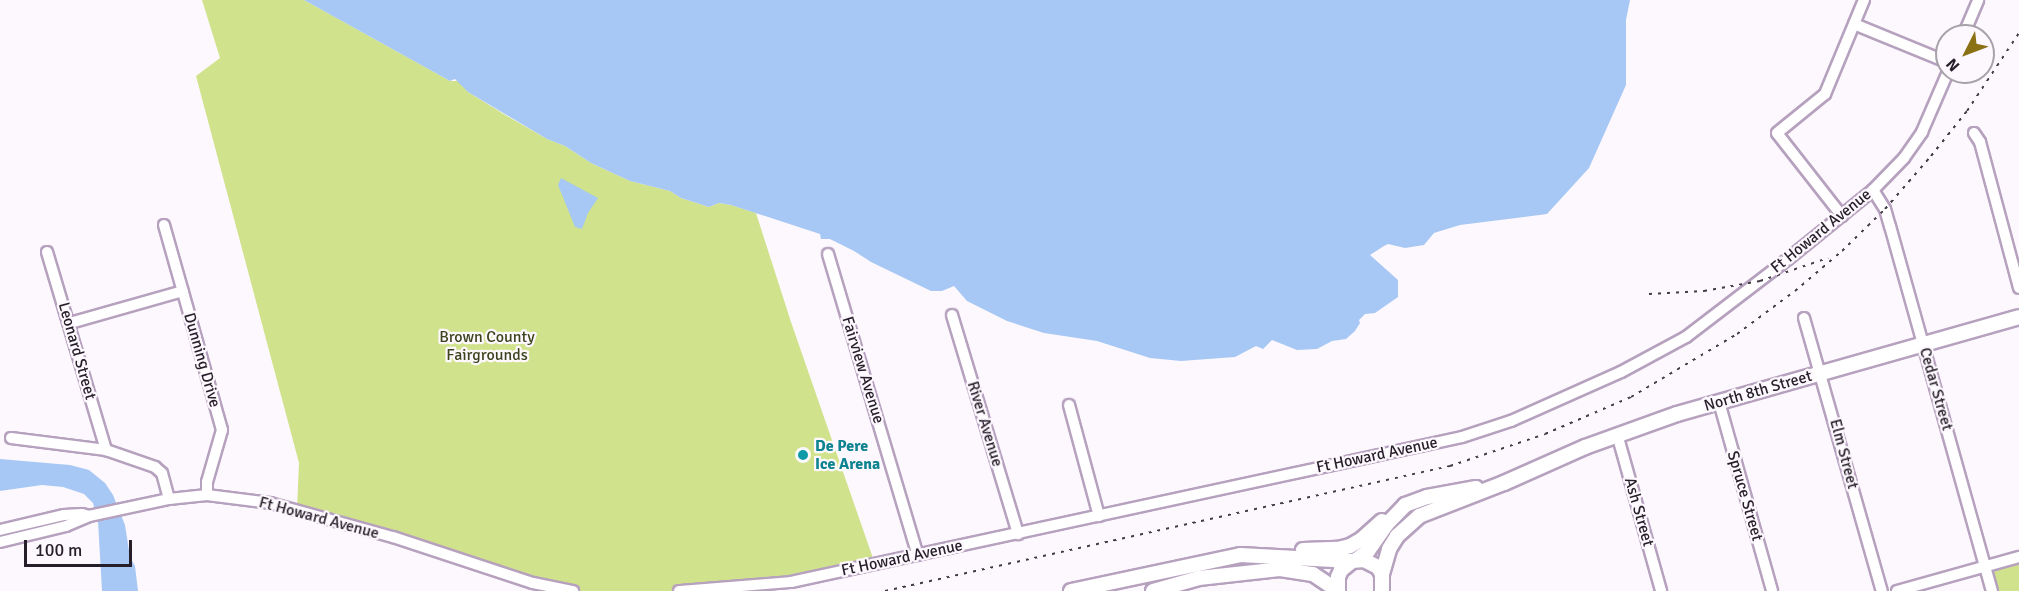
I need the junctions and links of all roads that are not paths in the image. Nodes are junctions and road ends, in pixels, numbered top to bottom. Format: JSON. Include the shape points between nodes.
{"nodes":[{"id":1,"x":1864,"y":0,"type":"edge"},
{"id":2,"x":1978,"y":0,"type":"edge"},
{"id":3,"x":1854,"y":24,"type":"junction"},
{"id":4,"x":1968,"y":24,"type":"edge"},
{"id":5,"x":1935,"y":57,"type":"edge"},
{"id":6,"x":1943,"y":84,"type":"edge"},
{"id":7,"x":1974,"y":133,"type":"dead end"},
{"id":8,"x":1873,"y":190,"type":"junction"},
{"id":9,"x":1842,"y":216,"type":"junction"},
{"id":10,"x":164,"y":225,"type":"dead end"},
{"id":11,"x":47,"y":252,"type":"dead end"},
{"id":12,"x":828,"y":254,"type":"dead end"},
{"id":13,"x":2019,"y":288,"type":"edge"},
{"id":14,"x":183,"y":291,"type":"junction"},
{"id":15,"x":952,"y":315,"type":"dead end"},
{"id":16,"x":2019,"y":317,"type":"edge"},
{"id":17,"x":1804,"y":318,"type":"dead end"},
{"id":18,"x":70,"y":323,"type":"junction"},
{"id":19,"x":1923,"y":344,"type":"junction"},
{"id":20,"x":1821,"y":373,"type":"junction"},
{"id":21,"x":1719,"y":402,"type":"junction"},
{"id":22,"x":1069,"y":405,"type":"dead end"},
{"id":23,"x":1617,"y":434,"type":"junction"},
{"id":24,"x":11,"y":438,"type":"dead end"},
{"id":25,"x":106,"y":450,"type":"junction"},
{"id":26,"x":1504,"y":483,"type":"junction"},
{"id":27,"x":207,"y":495,"type":"junction"},
{"id":28,"x":169,"y":500,"type":"junction"},
{"id":29,"x":1405,"y":505,"type":"junction"},
{"id":30,"x":89,"y":516,"type":"junction"},
{"id":31,"x":1099,"y":516,"type":"junction"},
{"id":32,"x":0,"y":530,"type":"edge"},
{"id":33,"x":1018,"y":534,"type":"junction"},
{"id":34,"x":0,"y":542,"type":"edge"},
{"id":35,"x":918,"y":555,"type":"junction"},
{"id":36,"x":1263,"y":555,"type":"junction"},
{"id":37,"x":2019,"y":557,"type":"edge"},
{"id":38,"x":1354,"y":560,"type":"junction"},
{"id":39,"x":1986,"y":566,"type":"junction"},
{"id":40,"x":1382,"y":581,"type":"edge"},
{"id":41,"x":573,"y":591,"type":"edge"},
{"id":42,"x":680,"y":591,"type":"edge"},
{"id":43,"x":1071,"y":591,"type":"edge"},
{"id":44,"x":1153,"y":591,"type":"edge"},
{"id":45,"x":1338,"y":591,"type":"edge"},
{"id":46,"x":1396,"y":591,"type":"edge"},
{"id":47,"x":1661,"y":591,"type":"edge"},
{"id":48,"x":1772,"y":591,"type":"edge"},
{"id":49,"x":1882,"y":591,"type":"edge"},
{"id":50,"x":1897,"y":591,"type":"edge"},
{"id":51,"x":1992,"y":591,"type":"edge"}],
"edges":[{"from":1,"to":3,"type":"street"},
{"from":2,"to":4,"type":"street"},
{"from":3,"to":5,"type":"street"},
{"from":3,"to":9,"type":"street","via":[[1826,94],[1777,133]]},
{"from":6,"to":8,"type":"street","name":"Ft Howard Avenue","via":[[1922,132],[1904,158]]},
{"from":7,"to":13,"type":"street","via":[[1980,142]]},
{"from":8,"to":9,"type":"street","name":"Ft Howard Avenue"},
{"from":8,"to":19,"type":"street","name":"Cedar Street","via":[[1885,209]]},
{"from":9,"to":31,"type":"street","name":"Ft Howard Avenue","via":[[1686,337],[1621,372],[1511,421],[1462,437]]},
{"from":10,"to":14,"type":"street","name":"Dunning Drive"},
{"from":11,"to":18,"type":"street","name":"Leonard Street"},
{"from":12,"to":35,"type":"street","name":"Fairview Avenue"},
{"from":14,"to":18,"type":"street"},
{"from":14,"to":27,"type":"street","name":"Dunning Drive","via":[[222,430]]},
{"from":15,"to":33,"type":"street","name":"River Avenue"},
{"from":16,"to":19,"type":"main road","name":"North 8th Street"},
{"from":17,"to":20,"type":"street","name":"Elm Street"},
{"from":18,"to":25,"type":"street","name":"Leonard Street"},
{"from":19,"to":20,"type":"main road","name":"North 8th Street"},
{"from":19,"to":39,"type":"street","name":"Cedar Street"},
{"from":20,"to":21,"type":"main road","name":"North 8th Street"},
{"from":20,"to":49,"type":"street","name":"Elm Street"},
{"from":21,"to":23,"type":"main road","name":"North 8th Street"},
{"from":21,"to":48,"type":"street","name":"Spruce Street"},
{"from":22,"to":31,"type":"street"},
{"from":23,"to":26,"type":"main road","name":"North 8th Street"},
{"from":23,"to":47,"type":"street","name":"Ash Street"},
{"from":24,"to":25,"type":"street"},
{"from":25,"to":28,"type":"street","via":[[155,467],[162,473]]},
{"from":26,"to":29,"type":"main road","name":"North 8th Street","via":[[1427,496]]},
{"from":26,"to":40,"type":"main road","name":"North 8th Street","via":[[1419,516],[1389,549]]},
{"from":27,"to":28,"type":"street","name":"Ft Howard Avenue"},
{"from":27,"to":41,"type":"street","name":"Ft Howard Avenue","via":[[259,500],[306,511],[533,583]]},
{"from":28,"to":30,"type":"street","name":"Ft Howard Avenue"},
{"from":29,"to":36,"type":"main road","via":[[1398,506],[1362,539],[1345,548],[1272,549]]},
{"from":29,"to":38,"type":"main road","name":"North 8th Street","via":[[1374,545]]},
{"from":30,"to":32,"type":"street","via":[[64,515]]},
{"from":30,"to":34,"type":"street","via":[[59,528]]},
{"from":31,"to":33,"type":"street","name":"Ft Howard Avenue"},
{"from":33,"to":35,"type":"street","name":"Ft Howard Avenue"},
{"from":35,"to":42,"type":"street","name":"Ft Howard Avenue","via":[[791,582]]},
{"from":36,"to":38,"type":"main road"},
{"from":36,"to":43,"type":"main road","via":[[1221,558]]},
{"from":37,"to":39,"type":"street"},
{"from":38,"to":40,"type":"main road","via":[[1371,562]]},
{"from":38,"to":45,"type":"main road","name":"North 8th Street","via":[[1341,570]]},
{"from":39,"to":50,"type":"street"},
{"from":39,"to":51,"type":"street","name":"Cedar Street"},
{"from":40,"to":46,"type":"main road"},
{"from":44,"to":45,"type":"main road","via":[[1198,578],[1280,569],[1313,574]]}]}
